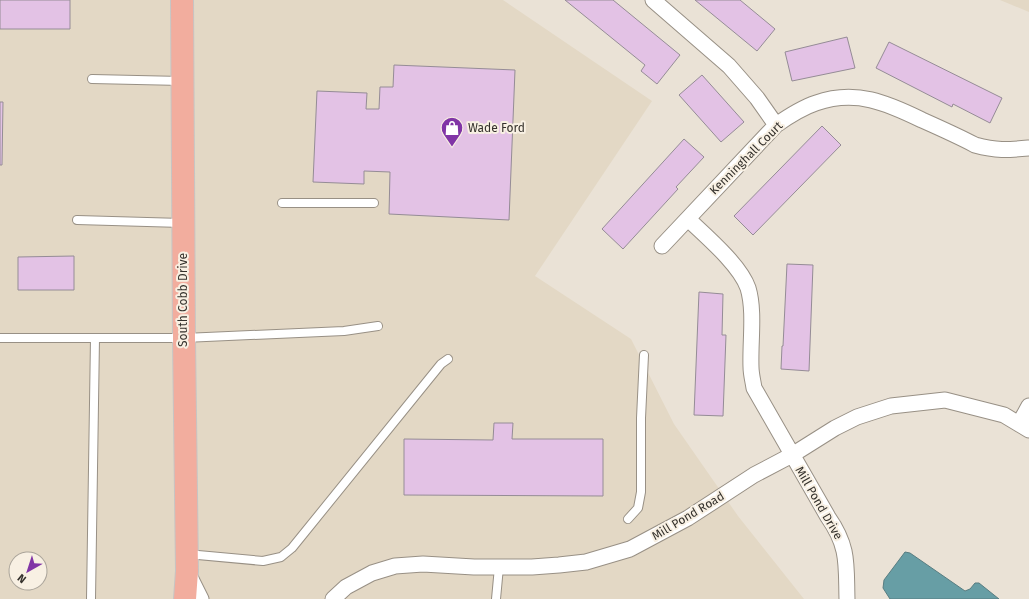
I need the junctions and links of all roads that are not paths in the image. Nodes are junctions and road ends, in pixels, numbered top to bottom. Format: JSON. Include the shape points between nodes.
{"nodes":[{"id":1,"x":182,"y":0,"type":"edge"},
{"id":2,"x":653,"y":0,"type":"edge"},
{"id":3,"x":92,"y":79,"type":"dead end"},
{"id":4,"x":183,"y":82,"type":"junction"},
{"id":5,"x":776,"y":125,"type":"junction"},
{"id":6,"x":1029,"y":148,"type":"edge"},
{"id":7,"x":282,"y":203,"type":"dead end"},
{"id":8,"x":374,"y":204,"type":"dead end"},
{"id":9,"x":688,"y":219,"type":"junction"},
{"id":10,"x":77,"y":220,"type":"dead end"},
{"id":11,"x":183,"y":223,"type":"junction"},
{"id":12,"x":662,"y":246,"type":"dead end"},
{"id":13,"x":378,"y":326,"type":"dead end"},
{"id":14,"x":0,"y":338,"type":"edge"},
{"id":15,"x":96,"y":338,"type":"junction"},
{"id":16,"x":184,"y":338,"type":"junction"},
{"id":17,"x":644,"y":355,"type":"dead end"},
{"id":18,"x":448,"y":359,"type":"dead end"},
{"id":19,"x":1029,"y":406,"type":"edge"},
{"id":20,"x":1024,"y":427,"type":"edge"},
{"id":21,"x":792,"y":455,"type":"junction"},
{"id":22,"x":628,"y":519,"type":"dead end"},
{"id":23,"x":187,"y":562,"type":"junction"},
{"id":24,"x":499,"y":567,"type":"junction"},
{"id":25,"x":91,"y":599,"type":"edge"},
{"id":26,"x":185,"y":599,"type":"edge"},
{"id":27,"x":200,"y":599,"type":"edge"},
{"id":28,"x":333,"y":599,"type":"edge"},
{"id":29,"x":496,"y":599,"type":"edge"},
{"id":30,"x":846,"y":599,"type":"edge"}],
"edges":[{"from":1,"to":4,"type":"main road","name":"South Cobb Drive"},
{"from":2,"to":5,"type":"street","via":[[729,66]]},
{"from":3,"to":4,"type":"lane"},
{"from":4,"to":11,"type":"main road","name":"South Cobb Drive"},
{"from":5,"to":6,"type":"street","name":"Kenninghall Court","via":[[817,102],[848,97],[862,98],[892,106],[990,149]]},
{"from":5,"to":9,"type":"street","name":"Kenninghall Court"},
{"from":7,"to":8,"type":"lane"},
{"from":9,"to":12,"type":"street","name":"Kenninghall Court"},
{"from":9,"to":21,"type":"street","name":"Mill Pond Drive","via":[[728,258],[745,280],[751,307],[751,368],[754,388]]},
{"from":10,"to":11,"type":"lane"},
{"from":11,"to":16,"type":"main road","name":"South Cobb Drive"},
{"from":13,"to":16,"type":"lane","via":[[344,331]]},
{"from":14,"to":15,"type":"lane"},
{"from":15,"to":16,"type":"lane"},
{"from":15,"to":25,"type":"lane"},
{"from":16,"to":23,"type":"main road","name":"South Cobb Drive"},
{"from":17,"to":22,"type":"lane","via":[[641,492],[638,508]]},
{"from":18,"to":23,"type":"lane","via":[[441,364],[292,548],[281,557],[264,561]]},
{"from":19,"to":20,"type":"street"},
{"from":20,"to":21,"type":"street","name":"Mill Pond Road","via":[[1004,415],[945,400],[891,406],[835,428]]},
{"from":21,"to":24,"type":"street","name":"Mill Pond Road","via":[[754,475],[688,518],[630,549],[586,562]]},
{"from":21,"to":30,"type":"street","name":"Mill Pond Drive","via":[[838,531],[844,547]]},
{"from":23,"to":26,"type":"main road","name":"South Cobb Drive"},
{"from":23,"to":27,"type":"street"},
{"from":24,"to":28,"type":"street","name":"Mill Pond Road","via":[[423,564],[395,566],[346,587]]},
{"from":24,"to":29,"type":"lane"}]}
